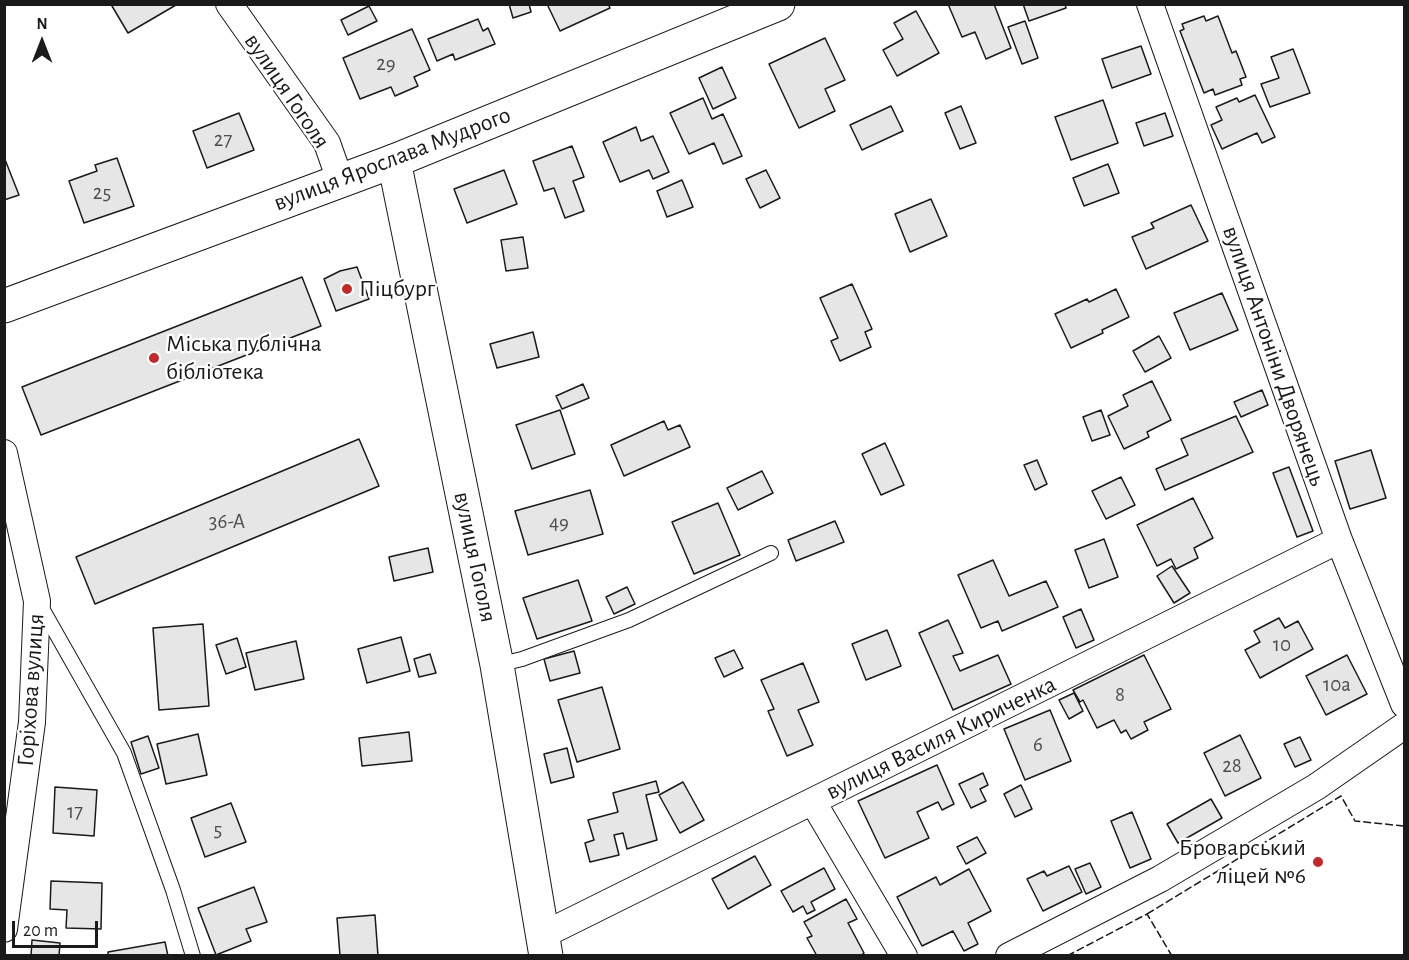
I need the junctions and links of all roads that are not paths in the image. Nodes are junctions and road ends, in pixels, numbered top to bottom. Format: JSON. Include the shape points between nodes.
{"nodes":[{"id":1,"x":229,"y":4,"type":"edge"},
{"id":2,"x":778,"y":4,"type":"edge"},
{"id":3,"x":1150,"y":4,"type":"edge"},
{"id":4,"x":394,"y":160,"type":"junction"},
{"id":5,"x":340,"y":180,"type":"junction"},
{"id":6,"x":4,"y":306,"type":"edge"},
{"id":7,"x":4,"y":453,"type":"edge"},
{"id":8,"x":1339,"y":540,"type":"junction"},
{"id":9,"x":771,"y":553,"type":"dead end"},
{"id":10,"x":38,"y":601,"type":"junction"},
{"id":11,"x":497,"y":665,"type":"junction"},
{"id":12,"x":1404,"y":704,"type":"edge"},
{"id":13,"x":1404,"y":726,"type":"edge"},
{"id":14,"x":813,"y":802,"type":"junction"},
{"id":15,"x":4,"y":929,"type":"edge"},
{"id":16,"x":545,"y":945,"type":"edge"},
{"id":17,"x":194,"y":956,"type":"edge"},
{"id":18,"x":903,"y":956,"type":"edge"},
{"id":19,"x":1009,"y":956,"type":"edge"}],
"edges":[{"from":1,"to":5,"type":"street","name":"вулиця Гоголя","via":[[327,143]]},
{"from":2,"to":4,"type":"main road","name":"вулиця Ярослава Мудрого"},
{"from":3,"to":8,"type":"street","name":"вулиця Антоніни Дворянець"},
{"from":4,"to":5,"type":"main road","name":"вулиця Ярослава Мудрого"},
{"from":4,"to":11,"type":"main road","name":"вулиця Гоголя"},
{"from":5,"to":6,"type":"main road","name":"вулиця Ярослава Мудрого"},
{"from":7,"to":10,"type":"street","name":"Горіхова вулиця"},
{"from":8,"to":12,"type":"street","name":"вулиця Антоніни Дворянець"},
{"from":8,"to":14,"type":"street","name":"вулиця Василя Кириченка"},
{"from":9,"to":11,"type":"lane","via":[[629,620]]},
{"from":10,"to":15,"type":"street","name":"Горіхова вулиця","via":[[32,722]]},
{"from":10,"to":17,"type":"lane","via":[[124,753]]},
{"from":11,"to":16,"type":"main road","name":"вулиця Гоголя"},
{"from":13,"to":19,"type":"street","via":[[1316,787],[1160,879]]},
{"from":14,"to":16,"type":"street","name":"вулиця Василя Кириченка"},
{"from":14,"to":18,"type":"street"}]}
